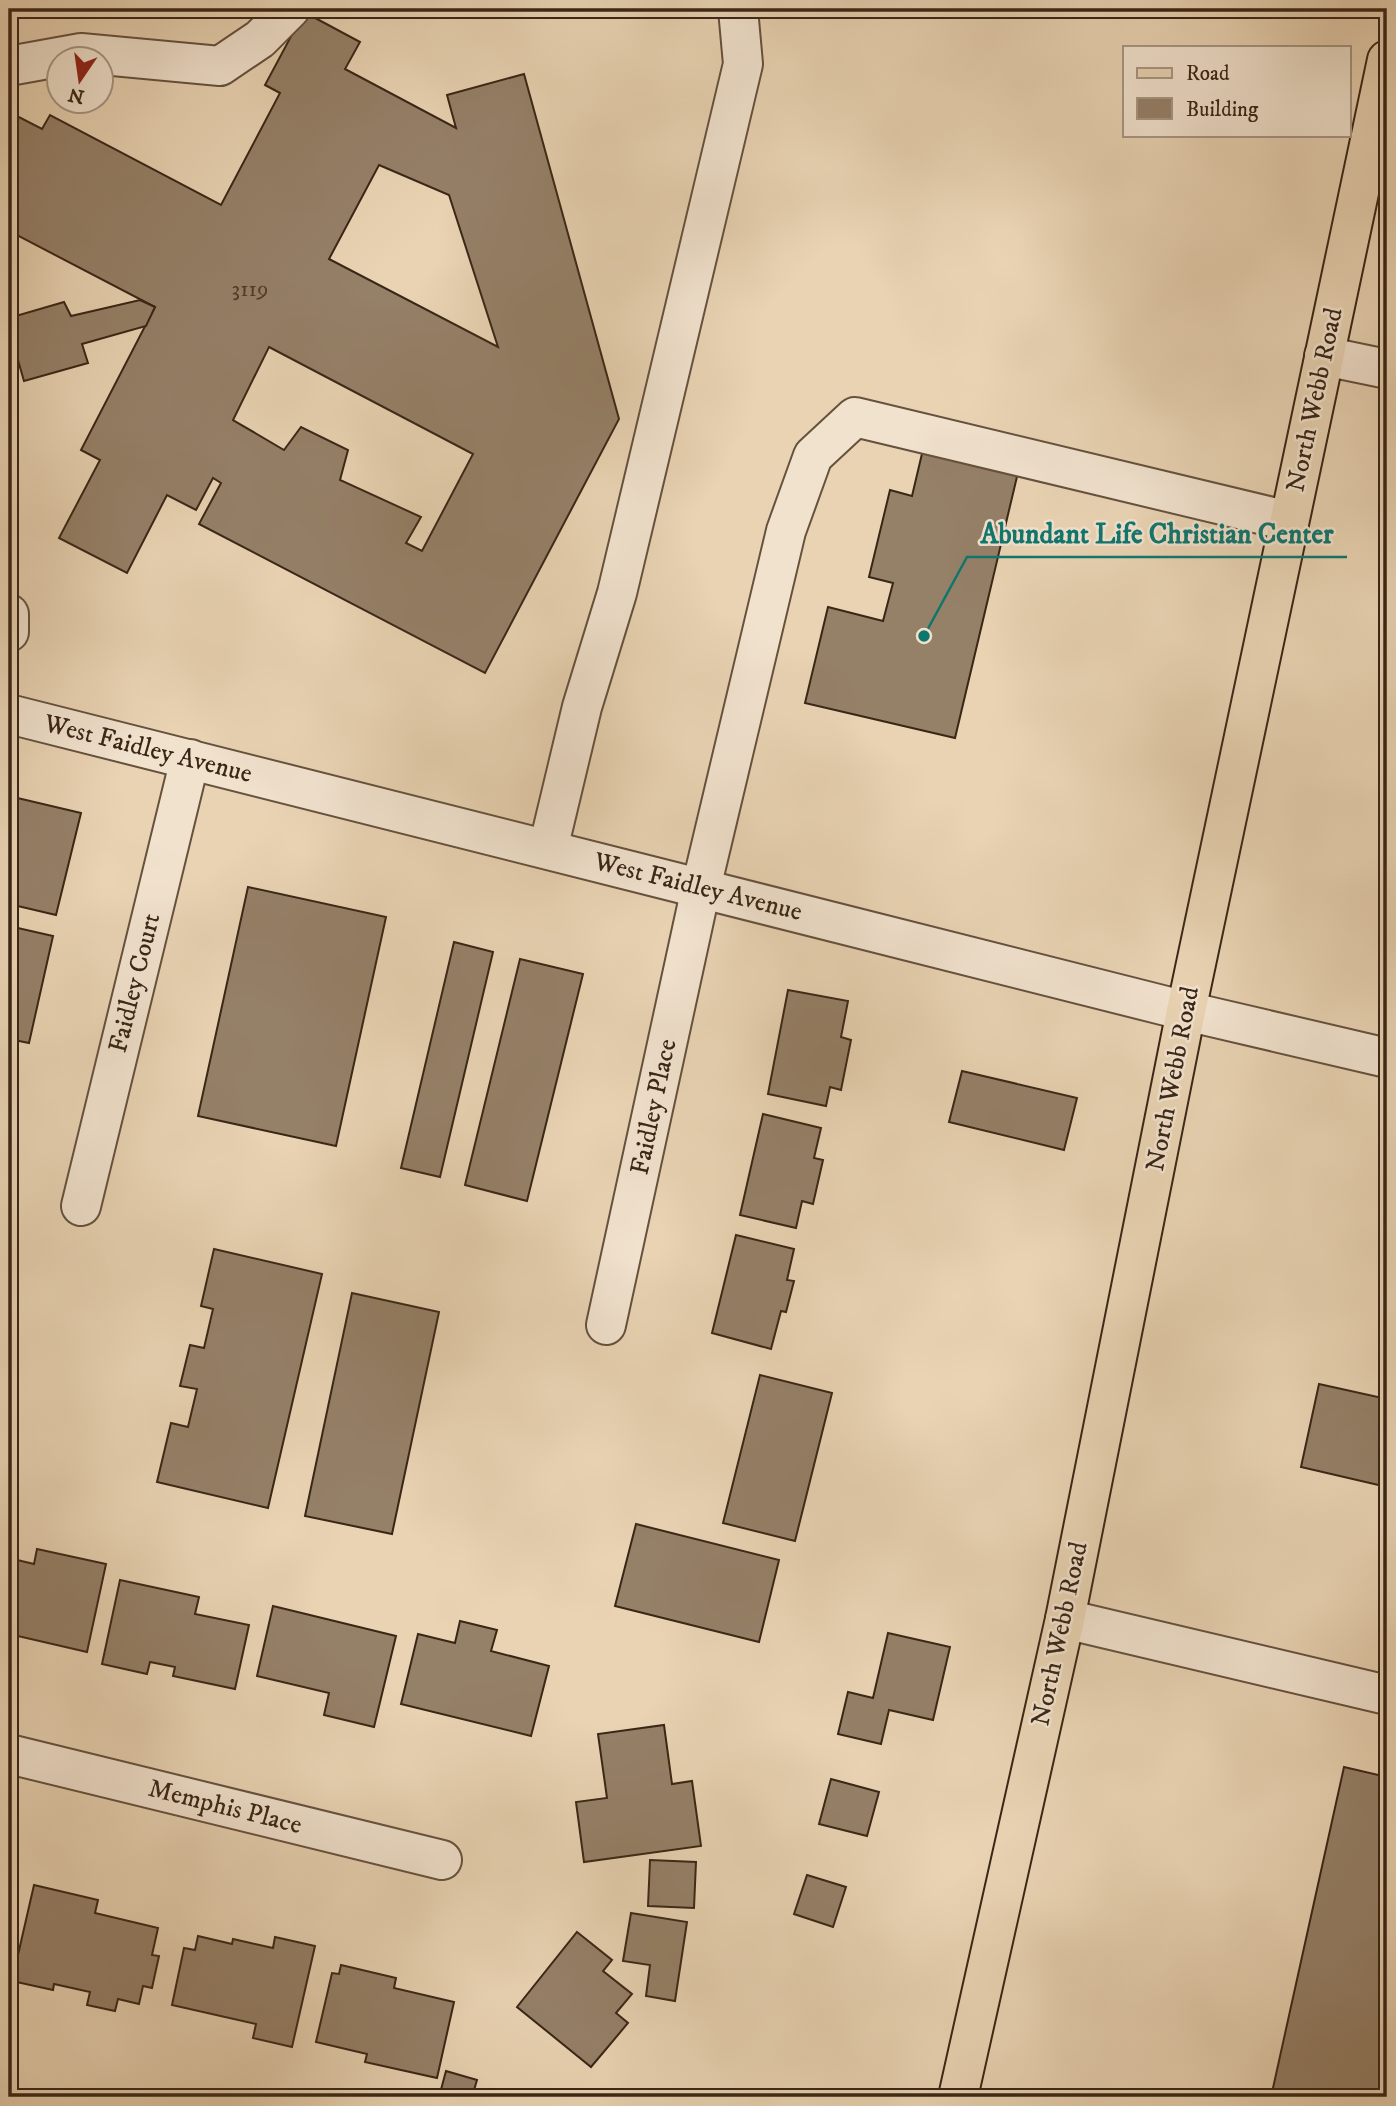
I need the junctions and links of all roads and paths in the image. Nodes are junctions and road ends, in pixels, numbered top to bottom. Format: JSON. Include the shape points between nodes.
{"nodes":[{"id":1,"x":290,"y":9,"type":"edge"},
{"id":2,"x":738,"y":9,"type":"edge"},
{"id":3,"x":1387,"y":60,"type":"edge"},
{"id":4,"x":9,"y":66,"type":"edge"},
{"id":5,"x":1324,"y":356,"type":"junction"},
{"id":6,"x":1387,"y":369,"type":"edge"},
{"id":7,"x":1289,"y":521,"type":"junction"},
{"id":8,"x":9,"y":614,"type":"edge"},
{"id":9,"x":9,"y":632,"type":"edge"},
{"id":10,"x":9,"y":714,"type":"edge"},
{"id":11,"x":190,"y":759,"type":"junction"},
{"id":12,"x":548,"y":849,"type":"junction"},
{"id":13,"x":701,"y":888,"type":"junction"},
{"id":14,"x":1186,"y":1010,"type":"junction"},
{"id":15,"x":1387,"y":1058,"type":"edge"},
{"id":16,"x":81,"y":1206,"type":"dead end"},
{"id":17,"x":606,"y":1325,"type":"dead end"},
{"id":18,"x":1065,"y":1619,"type":"junction"},
{"id":19,"x":1387,"y":1695,"type":"edge"},
{"id":20,"x":9,"y":1754,"type":"edge"},
{"id":21,"x":442,"y":1860,"type":"dead end"},
{"id":22,"x":958,"y":2097,"type":"edge"}],
"edges":[{"from":1,"to":4,"type":"street","via":[[260,39],[220,66],[81,53]]},
{"from":2,"to":12,"type":"street","via":[[743,64],[617,593],[582,707]]},
{"from":3,"to":5,"type":"main road","name":"North Webb Road"},
{"from":5,"to":6,"type":"street"},
{"from":5,"to":7,"type":"main road","name":"North Webb Road"},
{"from":7,"to":13,"type":"street","name":"Faidley Place","via":[[855,417],[813,456],[786,531]]},
{"from":7,"to":14,"type":"main road","name":"North Webb Road"},
{"from":8,"to":9,"type":"street"},
{"from":10,"to":11,"type":"street","name":"West Faidley Avenue"},
{"from":11,"to":12,"type":"street","name":"West Faidley Avenue"},
{"from":11,"to":16,"type":"street","name":"Faidley Court"},
{"from":12,"to":13,"type":"street","name":"West Faidley Avenue"},
{"from":13,"to":14,"type":"street","name":"West Faidley Avenue"},
{"from":13,"to":17,"type":"street","name":"Faidley Place"},
{"from":14,"to":15,"type":"street","name":"West Faidley Avenue"},
{"from":14,"to":18,"type":"main road","name":"North Webb Road"},
{"from":18,"to":19,"type":"street"},
{"from":18,"to":22,"type":"main road","name":"North Webb Road"},
{"from":20,"to":21,"type":"street","name":"Memphis Place"}]}
